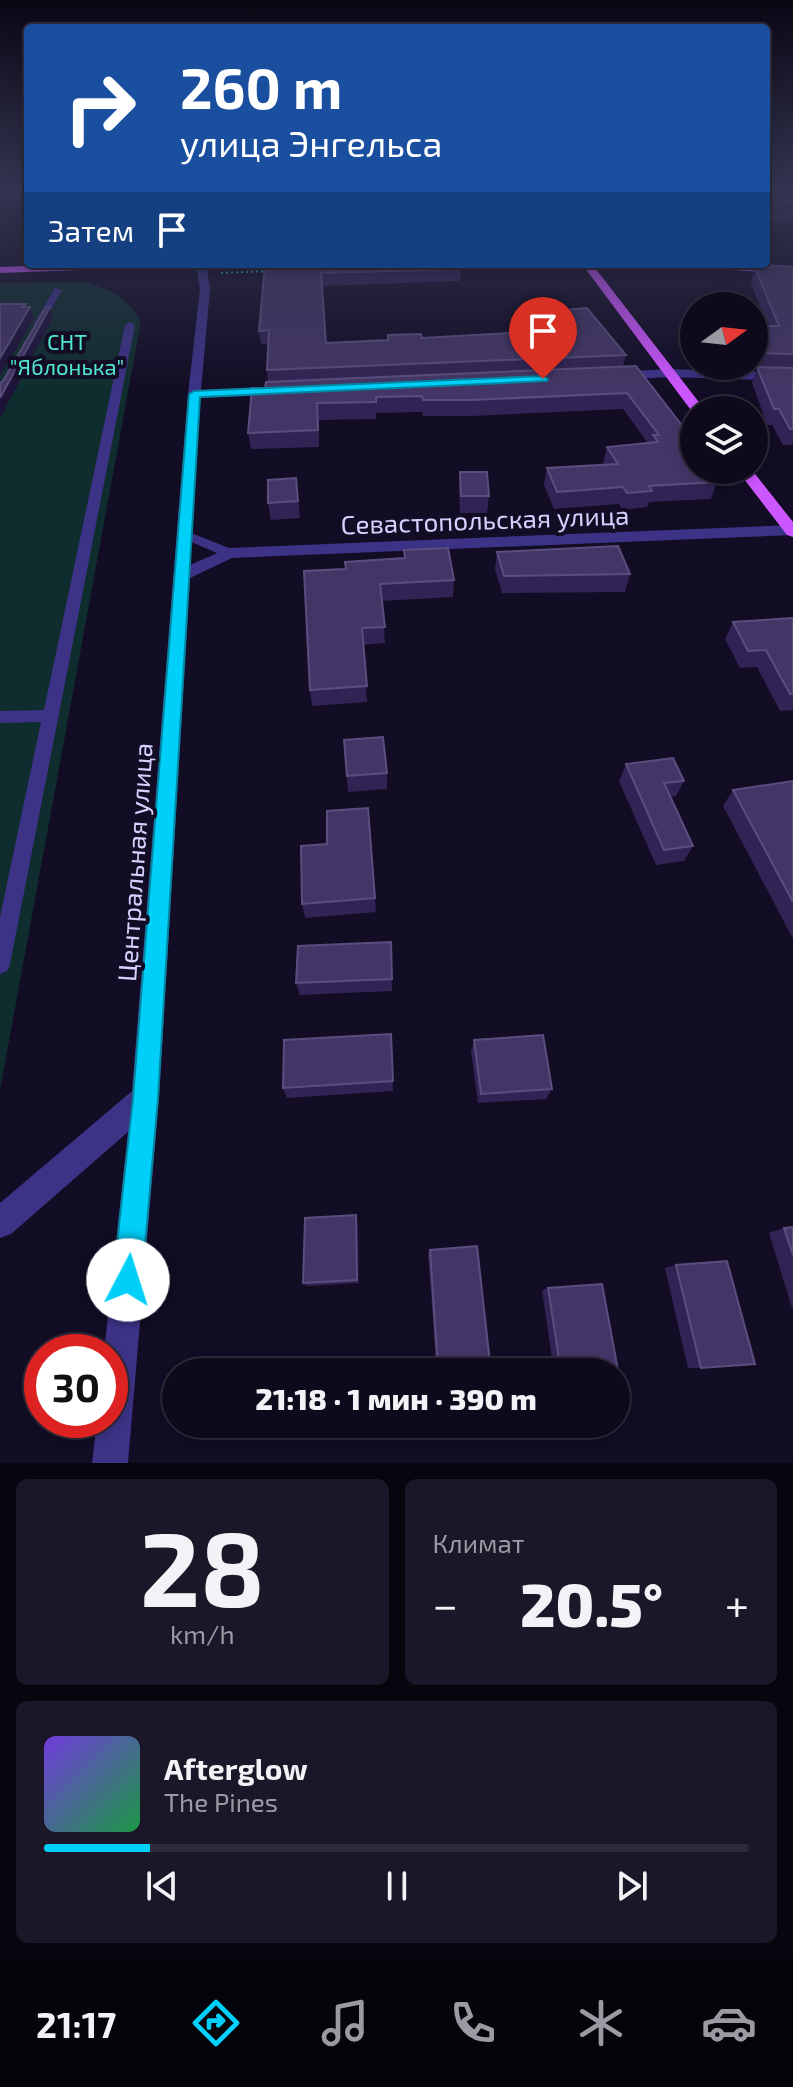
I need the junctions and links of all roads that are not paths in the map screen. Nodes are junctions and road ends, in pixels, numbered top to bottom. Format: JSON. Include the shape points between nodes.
{"nodes":[{"id":1,"x":38,"y":268,"type":"edge"},
{"id":2,"x":202,"y":268,"type":"edge"},
{"id":3,"x":590,"y":268,"type":"edge"},
{"id":4,"x":747,"y":268,"type":"edge"},
{"id":5,"x":0,"y":270,"type":"edge"},
{"id":6,"x":793,"y":271,"type":"edge"},
{"id":7,"x":58,"y":290,"type":"dead end"},
{"id":8,"x":130,"y":325,"type":"dead end"},
{"id":9,"x":29,"y":340,"type":"edge"},
{"id":10,"x":669,"y":373,"type":"junction"},
{"id":11,"x":606,"y":376,"type":"edge"},
{"id":12,"x":793,"y":377,"type":"edge"},
{"id":13,"x":289,"y":390,"type":"edge"},
{"id":14,"x":194,"y":394,"type":"junction"},
{"id":15,"x":687,"y":396,"type":"edge"},
{"id":16,"x":755,"y":484,"type":"edge"},
{"id":17,"x":792,"y":531,"type":"edge"},
{"id":18,"x":186,"y":535,"type":"junction"},
{"id":19,"x":229,"y":553,"type":"junction"},
{"id":20,"x":184,"y":574,"type":"junction"},
{"id":21,"x":50,"y":716,"type":"junction"},
{"id":22,"x":0,"y":717,"type":"edge"},
{"id":23,"x":0,"y":964,"type":"edge"},
{"id":24,"x":145,"y":1098,"type":"junction"},
{"id":25,"x":0,"y":1223,"type":"edge"},
{"id":26,"x":110,"y":1463,"type":"edge"}],
"edges":[{"from":1,"to":5,"type":"main road"},
{"from":2,"to":14,"type":"street","name":"Центральная улица","via":[[205,289]]},
{"from":3,"to":10,"type":"main road"},
{"from":4,"to":6,"type":"main road"},
{"from":7,"to":9,"type":"lane"},
{"from":8,"to":21,"type":"lane"},
{"from":10,"to":11,"type":"street"},
{"from":10,"to":12,"type":"street"},
{"from":10,"to":15,"type":"main road"},
{"from":13,"to":14,"type":"street"},
{"from":14,"to":18,"type":"street","name":"Центральная улица"},
{"from":16,"to":17,"type":"main road"},
{"from":17,"to":19,"type":"street","name":"Севастопольская улица"},
{"from":18,"to":19,"type":"lane"},
{"from":18,"to":20,"type":"street","name":"Центральная улица"},
{"from":19,"to":20,"type":"street","name":"Севастопольская улица"},
{"from":20,"to":24,"type":"street","name":"Центральная улица"},
{"from":21,"to":22,"type":"lane"},
{"from":21,"to":23,"type":"lane"},
{"from":24,"to":25,"type":"street"},
{"from":24,"to":26,"type":"street","name":"Центральная улица"}]}
